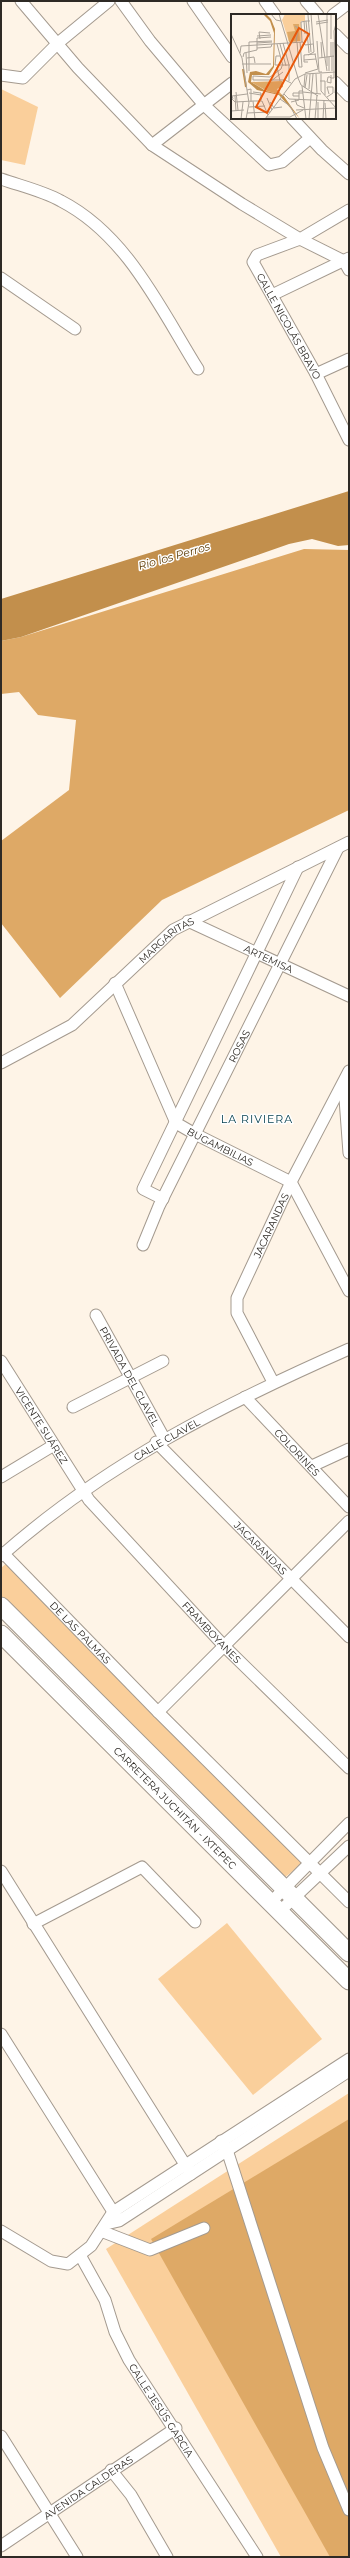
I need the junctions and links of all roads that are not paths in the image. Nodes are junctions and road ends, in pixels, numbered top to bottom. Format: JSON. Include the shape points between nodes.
{"nodes":[{"id":1,"x":21,"y":1,"type":"edge"},
{"id":2,"x":109,"y":1,"type":"edge"},
{"id":3,"x":121,"y":1,"type":"edge"},
{"id":4,"x":193,"y":1,"type":"edge"},
{"id":5,"x":265,"y":1,"type":"edge"},
{"id":6,"x":306,"y":1,"type":"edge"},
{"id":7,"x":349,"y":3,"type":"edge"},
{"id":8,"x":274,"y":14,"type":"edge"},
{"id":9,"x":317,"y":14,"type":"edge"},
{"id":10,"x":334,"y":14,"type":"edge"},
{"id":11,"x":336,"y":35,"type":"edge"},
{"id":12,"x":58,"y":43,"type":"junction"},
{"id":13,"x":349,"y":48,"type":"edge"},
{"id":14,"x":231,"y":56,"type":"edge"},
{"id":15,"x":1,"y":75,"type":"edge"},
{"id":16,"x":336,"y":83,"type":"edge"},
{"id":17,"x":231,"y":84,"type":"edge"},
{"id":18,"x":349,"y":96,"type":"edge"},
{"id":19,"x":204,"y":105,"type":"junction"},
{"id":20,"x":293,"y":119,"type":"edge"},
{"id":21,"x":310,"y":138,"type":"junction"},
{"id":22,"x":152,"y":145,"type":"junction"},
{"id":23,"x":349,"y":174,"type":"edge"},
{"id":24,"x":1,"y":178,"type":"edge"},
{"id":25,"x":349,"y":210,"type":"edge"},
{"id":26,"x":300,"y":239,"type":"junction"},
{"id":27,"x":347,"y":263,"type":"edge"},
{"id":28,"x":1,"y":278,"type":"edge"},
{"id":29,"x":272,"y":295,"type":"junction"},
{"id":30,"x":75,"y":329,"type":"dead end"},
{"id":31,"x":349,"y":359,"type":"edge"},
{"id":32,"x":198,"y":369,"type":"dead end"},
{"id":33,"x":316,"y":374,"type":"junction"},
{"id":34,"x":346,"y":424,"type":"edge"},
{"id":35,"x":349,"y":440,"type":"edge"},
{"id":36,"x":349,"y":842,"type":"edge"},
{"id":37,"x":338,"y":848,"type":"junction"},
{"id":38,"x":298,"y":868,"type":"junction"},
{"id":39,"x":188,"y":921,"type":"junction"},
{"id":40,"x":256,"y":954,"type":"junction"},
{"id":41,"x":280,"y":964,"type":"junction"},
{"id":42,"x":115,"y":983,"type":"junction"},
{"id":43,"x":349,"y":996,"type":"edge"},
{"id":44,"x":1,"y":1063,"type":"edge"},
{"id":45,"x":349,"y":1071,"type":"edge"},
{"id":46,"x":344,"y":1084,"type":"junction"},
{"id":47,"x":176,"y":1122,"type":"junction"},
{"id":48,"x":195,"y":1134,"type":"junction"},
{"id":49,"x":349,"y":1153,"type":"edge"},
{"id":50,"x":291,"y":1182,"type":"junction"},
{"id":51,"x":163,"y":1199,"type":"junction"},
{"id":52,"x":143,"y":1245,"type":"dead end"},
{"id":53,"x":349,"y":1291,"type":"edge"},
{"id":54,"x":96,"y":1315,"type":"dead end"},
{"id":55,"x":349,"y":1349,"type":"edge"},
{"id":56,"x":1,"y":1361,"type":"edge"},
{"id":57,"x":163,"y":1361,"type":"dead end"},
{"id":58,"x":131,"y":1377,"type":"junction"},
{"id":59,"x":273,"y":1382,"type":"junction"},
{"id":60,"x":245,"y":1396,"type":"junction"},
{"id":61,"x":73,"y":1407,"type":"dead end"},
{"id":62,"x":160,"y":1440,"type":"junction"},
{"id":63,"x":54,"y":1445,"type":"junction"},
{"id":64,"x":349,"y":1449,"type":"edge"},
{"id":65,"x":312,"y":1466,"type":"junction"},
{"id":66,"x":1,"y":1477,"type":"edge"},
{"id":67,"x":81,"y":1490,"type":"junction"},
{"id":68,"x":349,"y":1507,"type":"edge"},
{"id":69,"x":349,"y":1520,"type":"edge"},
{"id":70,"x":2,"y":1555,"type":"edge"},
{"id":71,"x":292,"y":1578,"type":"junction"},
{"id":72,"x":1,"y":1606,"type":"edge"},
{"id":73,"x":1,"y":1634,"type":"edge"},
{"id":74,"x":349,"y":1637,"type":"edge"},
{"id":75,"x":225,"y":1647,"type":"junction"},
{"id":76,"x":158,"y":1712,"type":"junction"},
{"id":77,"x":349,"y":1768,"type":"edge"},
{"id":78,"x":349,"y":1823,"type":"edge"},
{"id":79,"x":349,"y":1846,"type":"edge"},
{"id":80,"x":310,"y":1863,"type":"junction"},
{"id":81,"x":1,"y":1872,"type":"edge"},
{"id":82,"x":320,"y":1873,"type":"junction"},
{"id":83,"x":289,"y":1893,"type":"junction"},
{"id":84,"x":349,"y":1902,"type":"edge"},
{"id":85,"x":275,"y":1907,"type":"junction"},
{"id":86,"x":195,"y":1922,"type":"dead end"},
{"id":87,"x":33,"y":1924,"type":"junction"},
{"id":88,"x":349,"y":1953,"type":"edge"},
{"id":89,"x":349,"y":1982,"type":"edge"},
{"id":90,"x":1,"y":2034,"type":"edge"},
{"id":91,"x":349,"y":2059,"type":"edge"},
{"id":92,"x":349,"y":2071,"type":"edge"},
{"id":93,"x":224,"y":2146,"type":"junction"},
{"id":94,"x":189,"y":2169,"type":"junction"},
{"id":95,"x":113,"y":2212,"type":"junction"},
{"id":96,"x":119,"y":2221,"type":"junction"},
{"id":97,"x":104,"y":2228,"type":"junction"},
{"id":98,"x":204,"y":2228,"type":"dead end"},
{"id":99,"x":1,"y":2231,"type":"edge"},
{"id":100,"x":80,"y":2255,"type":"junction"},
{"id":101,"x":176,"y":2428,"type":"junction"},
{"id":102,"x":1,"y":2436,"type":"edge"},
{"id":103,"x":111,"y":2470,"type":"junction"},
{"id":104,"x":349,"y":2510,"type":"edge"},
{"id":105,"x":48,"y":2514,"type":"junction"},
{"id":106,"x":1,"y":2546,"type":"edge"},
{"id":107,"x":77,"y":2557,"type":"edge"},
{"id":108,"x":168,"y":2557,"type":"edge"},
{"id":109,"x":257,"y":2557,"type":"edge"}],
"edges":[{"from":1,"to":12,"type":"street"},
{"from":2,"to":12,"type":"street"},
{"from":3,"to":19,"type":"street","via":[[150,41]]},
{"from":4,"to":14,"type":"street"},
{"from":5,"to":8,"type":"street"},
{"from":6,"to":9,"type":"street"},
{"from":7,"to":10,"type":"street"},
{"from":11,"to":13,"type":"street"},
{"from":12,"to":15,"type":"street","via":[[22,78]]},
{"from":12,"to":22,"type":"street","via":[[78,68]]},
{"from":16,"to":18,"type":"street"},
{"from":17,"to":19,"type":"street"},
{"from":19,"to":21,"type":"street","via":[[269,165],[282,162]]},
{"from":19,"to":22,"type":"street"},
{"from":20,"to":21,"type":"street"},
{"from":21,"to":23,"type":"street"},
{"from":22,"to":26,"type":"street"},
{"from":24,"to":32,"type":"street","via":[[61,201],[100,228],[135,267]]},
{"from":25,"to":26,"type":"street"},
{"from":26,"to":27,"type":"street"},
{"from":26,"to":29,"type":"street","name":"CALLE NICOLÁS BRAVO","via":[[254,257],[253,262]]},
{"from":27,"to":29,"type":"street"},
{"from":28,"to":30,"type":"street"},
{"from":29,"to":33,"type":"street","name":"CALLE NICOLÁS BRAVO"},
{"from":31,"to":33,"type":"street"},
{"from":33,"to":34,"type":"street","name":"CALLE NICOLÁS BRAVO"},
{"from":34,"to":35,"type":"street","name":"CALLE NICOLÁS BRAVO"},
{"from":36,"to":37,"type":"street","name":"MARGARITAS"},
{"from":37,"to":38,"type":"street","name":"MARGARITAS"},
{"from":37,"to":41,"type":"street","name":"ROSAS"},
{"from":38,"to":39,"type":"street","name":"MARGARITAS"},
{"from":38,"to":40,"type":"street"},
{"from":39,"to":40,"type":"street","name":"ARTEMISA"},
{"from":39,"to":42,"type":"street","name":"MARGARITAS","via":[[173,930]]},
{"from":40,"to":41,"type":"street","name":"ARTEMISA"},
{"from":40,"to":47,"type":"street"},
{"from":41,"to":43,"type":"street","name":"ARTEMISA"},
{"from":41,"to":48,"type":"street","name":"ROSAS"},
{"from":42,"to":44,"type":"street","name":"MARGARITAS","via":[[72,1025]]},
{"from":42,"to":47,"type":"street","name":"BUGAMBILIAS"},
{"from":45,"to":46,"type":"street","name":"JACARANDAS"},
{"from":46,"to":49,"type":"street"},
{"from":46,"to":50,"type":"street","name":"JACARANDAS"},
{"from":47,"to":48,"type":"street","name":"BUGAMBILIAS"},
{"from":47,"to":51,"type":"street","via":[[143,1189]]},
{"from":48,"to":50,"type":"street","name":"BUGAMBILIAS"},
{"from":48,"to":51,"type":"street","name":"ROSAS"},
{"from":50,"to":53,"type":"street"},
{"from":50,"to":59,"type":"street","name":"JACARANDAS","via":[[236,1304],[237,1313]]},
{"from":51,"to":52,"type":"street","name":"ROSAS"},
{"from":54,"to":58,"type":"street","name":"PRIVADA DEL CLAVEL"},
{"from":55,"to":59,"type":"street","name":"CALLE CLAVEL"},
{"from":56,"to":63,"type":"street","name":"VICENTE SUÁREZ"},
{"from":57,"to":58,"type":"street"},
{"from":58,"to":61,"type":"street"},
{"from":58,"to":62,"type":"street","name":"PRIVADA DEL CLAVEL"},
{"from":59,"to":60,"type":"street","name":"CALLE CLAVEL"},
{"from":60,"to":62,"type":"street","name":"CALLE CLAVEL"},
{"from":60,"to":65,"type":"street","name":"COLORINES"},
{"from":62,"to":67,"type":"street","name":"CALLE CLAVEL"},
{"from":62,"to":71,"type":"street","name":"JACARANDAS"},
{"from":63,"to":66,"type":"street"},
{"from":63,"to":67,"type":"street","name":"VICENTE SUÁREZ"},
{"from":64,"to":65,"type":"street"},
{"from":65,"to":68,"type":"street","name":"COLORINES"},
{"from":67,"to":70,"type":"street","name":"CALLE CLAVEL"},
{"from":67,"to":75,"type":"street","name":"FRAMBOYANES"},
{"from":69,"to":71,"type":"street"},
{"from":70,"to":76,"type":"street","name":"DE LAS PALMAS"},
{"from":71,"to":74,"type":"street","name":"JACARANDAS"},
{"from":71,"to":75,"type":"street"},
{"from":72,"to":83,"type":"main road","name":"CARRETERA JUCHITÁN - IXTEPEC"},
{"from":73,"to":85,"type":"main road","name":"CARRETERA JUCHITÁN - IXTEPEC"},
{"from":75,"to":76,"type":"street"},
{"from":75,"to":77,"type":"street","name":"FRAMBOYANES"},
{"from":76,"to":80,"type":"street","name":"DE LAS PALMAS"},
{"from":78,"to":80,"type":"street"},
{"from":79,"to":82,"type":"street"},
{"from":80,"to":82,"type":"street","name":"DE LAS PALMAS"},
{"from":80,"to":83,"type":"street"},
{"from":81,"to":87,"type":"street"},
{"from":82,"to":83,"type":"street"},
{"from":82,"to":84,"type":"street","name":"DE LAS PALMAS"},
{"from":83,"to":85,"type":"street"},
{"from":83,"to":88,"type":"main road","name":"CARRETERA JUCHITÁN - IXTEPEC"},
{"from":85,"to":89,"type":"main road","name":"CARRETERA JUCHITÁN - IXTEPEC"},
{"from":86,"to":87,"type":"street","via":[[142,1867]]},
{"from":87,"to":94,"type":"street"},
{"from":90,"to":95,"type":"street"},
{"from":91,"to":93,"type":"street"},
{"from":92,"to":93,"type":"street"},
{"from":93,"to":94,"type":"street"},
{"from":93,"to":104,"type":"street","via":[[323,2448]]},
{"from":94,"to":95,"type":"street"},
{"from":94,"to":96,"type":"street"},
{"from":95,"to":96,"type":"street"},
{"from":95,"to":97,"type":"street"},
{"from":96,"to":97,"type":"street"},
{"from":97,"to":98,"type":"street","via":[[150,2250]]},
{"from":97,"to":100,"type":"street","via":[[91,2246]]},
{"from":99,"to":100,"type":"street","via":[[51,2261],[68,2264]]},
{"from":100,"to":101,"type":"street","name":"CALLE JESÚS GARCIA","via":[[105,2300],[116,2332],[130,2360]]},
{"from":101,"to":103,"type":"street","name":"AVENIDA CALDERAS"},
{"from":101,"to":109,"type":"street","name":"CALLE JESÚS GARCIA"},
{"from":102,"to":105,"type":"street"},
{"from":103,"to":105,"type":"street","name":"AVENIDA CALDERAS"},
{"from":103,"to":108,"type":"street","via":[[131,2495]]},
{"from":105,"to":106,"type":"street","name":"AVENIDA CALDERAS"},
{"from":105,"to":107,"type":"street"}]}
